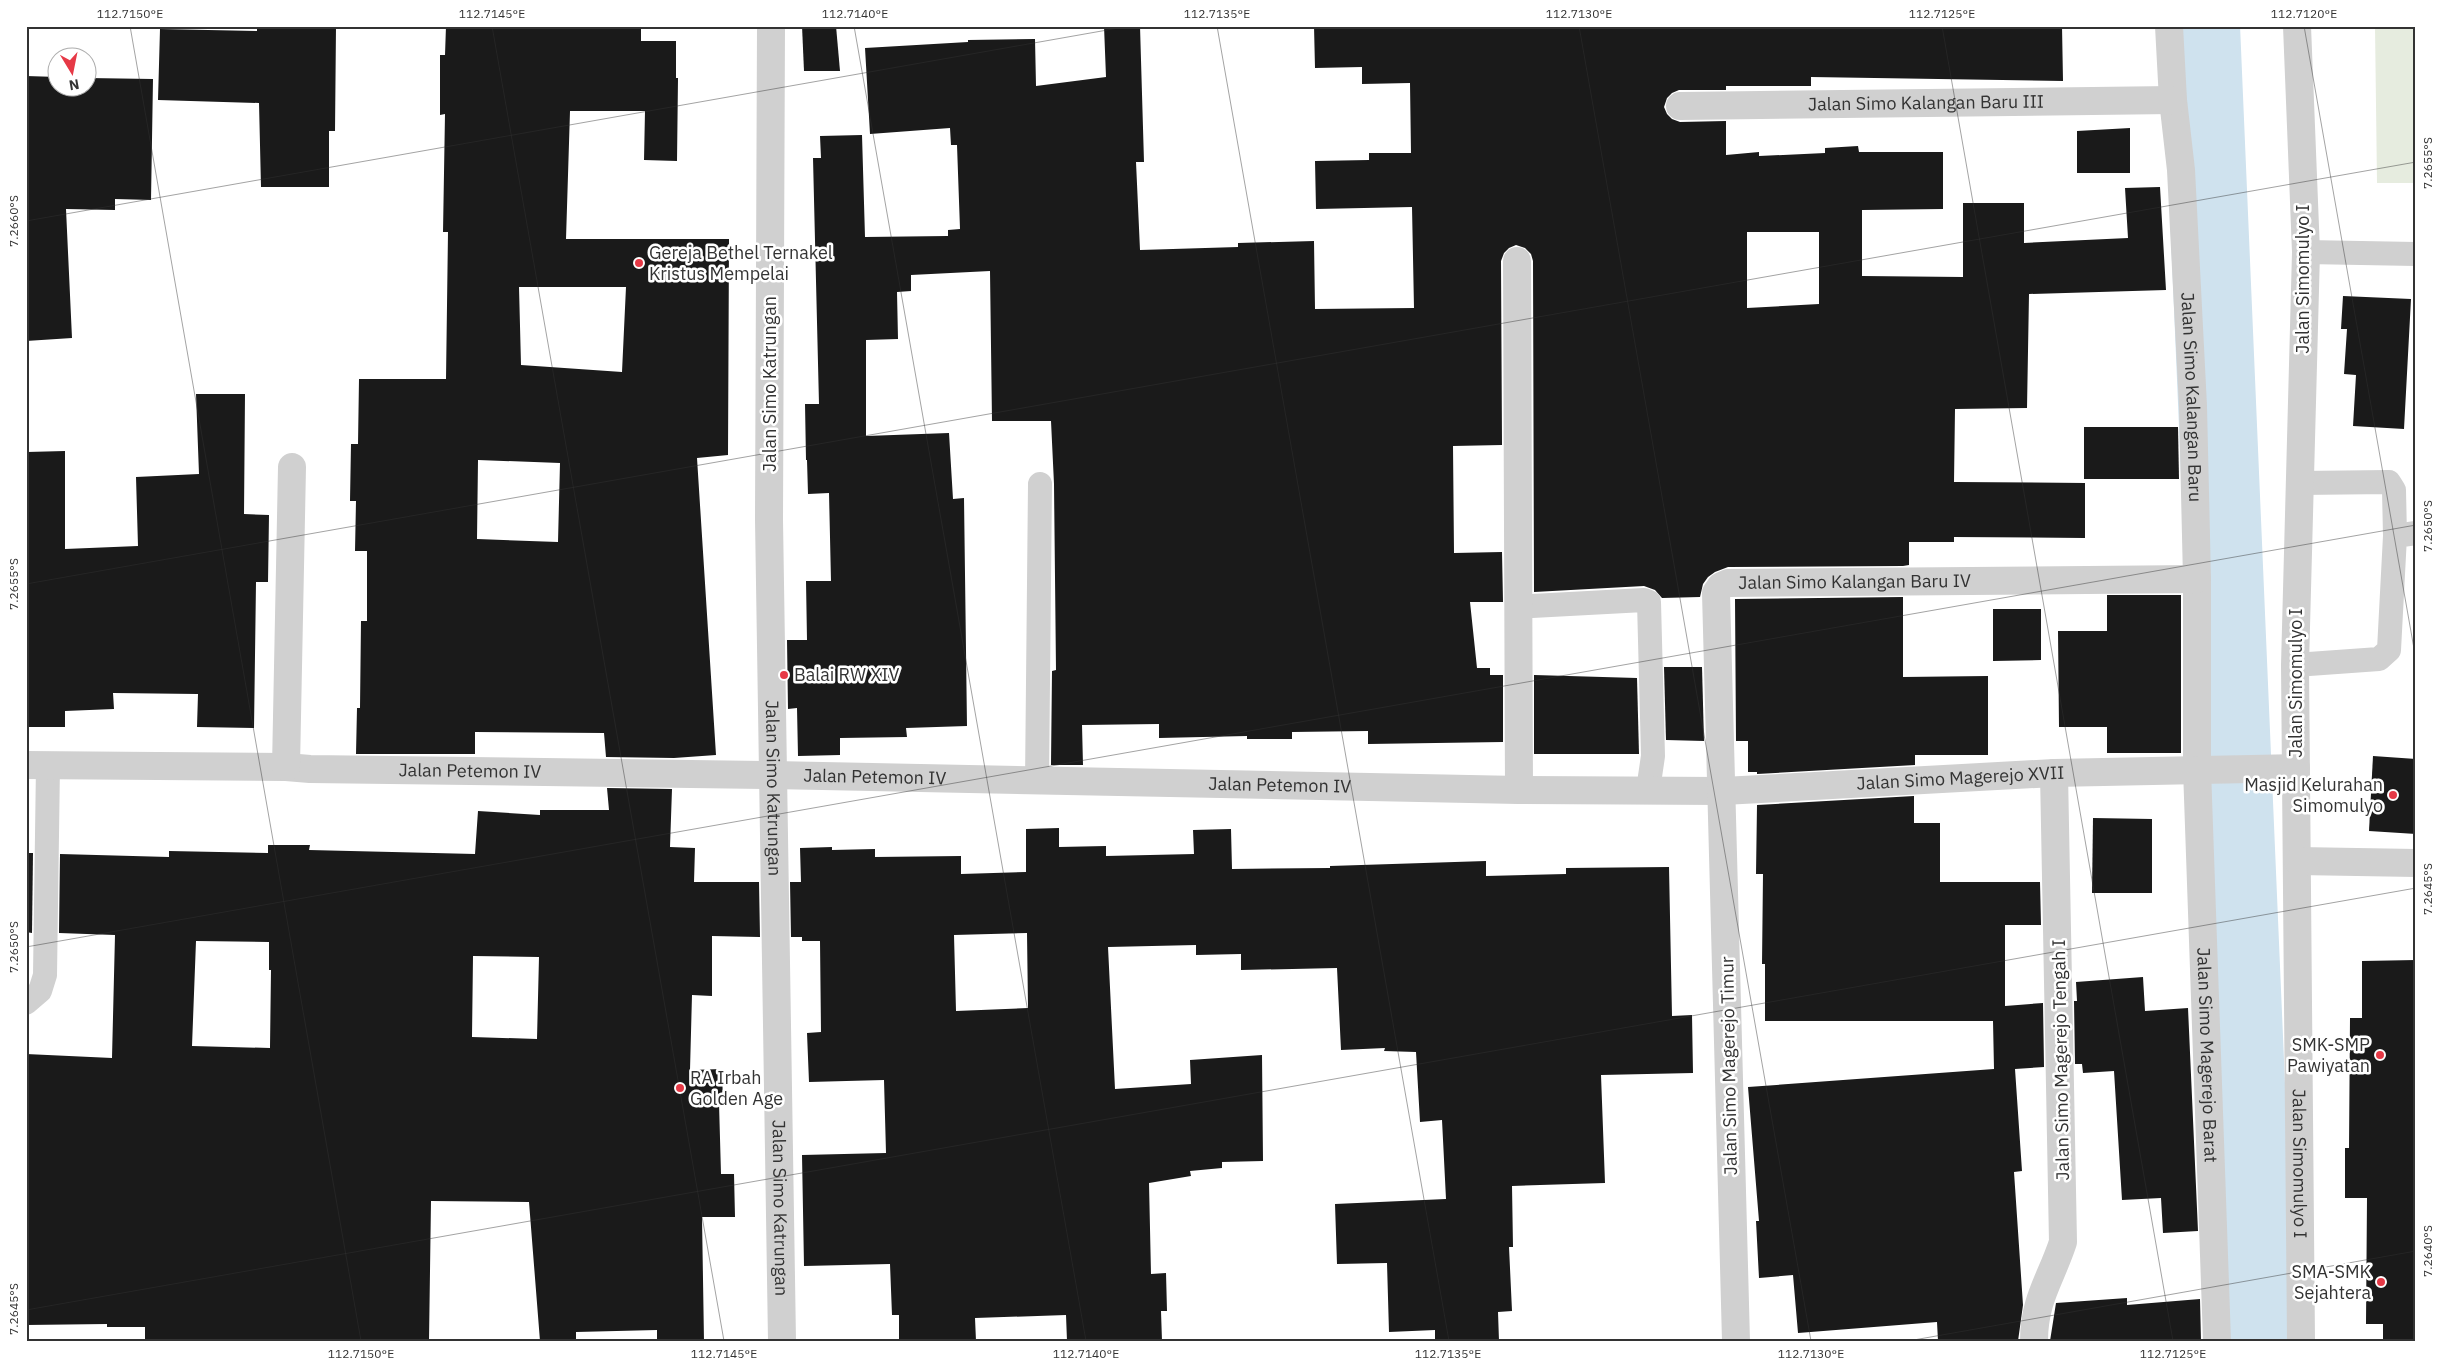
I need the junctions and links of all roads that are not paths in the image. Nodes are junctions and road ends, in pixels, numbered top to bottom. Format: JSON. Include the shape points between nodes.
{"nodes":[{"id":1,"x":771,"y":26,"type":"edge"},
{"id":2,"x":2169,"y":26,"type":"edge"},
{"id":3,"x":2297,"y":26,"type":"edge"},
{"id":4,"x":2173,"y":100,"type":"junction"},
{"id":5,"x":1680,"y":106,"type":"dead end"},
{"id":6,"x":2306,"y":252,"type":"junction"},
{"id":7,"x":2416,"y":254,"type":"edge"},
{"id":8,"x":1517,"y":262,"type":"dead end"},
{"id":9,"x":292,"y":467,"type":"dead end"},
{"id":10,"x":2300,"y":483,"type":"junction"},
{"id":11,"x":1040,"y":484,"type":"dead end"},
{"id":12,"x":2406,"y":535,"type":"edge"},
{"id":13,"x":2197,"y":579,"type":"junction"},
{"id":14,"x":1532,"y":606,"type":"dead end"},
{"id":15,"x":2295,"y":665,"type":"junction"},
{"id":16,"x":37,"y":765,"type":"edge"},
{"id":17,"x":286,"y":767,"type":"junction"},
{"id":18,"x":2296,"y":768,"type":"junction"},
{"id":19,"x":2204,"y":769,"type":"junction"},
{"id":20,"x":2054,"y":774,"type":"junction"},
{"id":21,"x":773,"y":775,"type":"junction"},
{"id":22,"x":1037,"y":782,"type":"junction"},
{"id":23,"x":1519,"y":790,"type":"junction"},
{"id":24,"x":1648,"y":790,"type":"junction"},
{"id":25,"x":1723,"y":791,"type":"junction"},
{"id":26,"x":2298,"y":861,"type":"junction"},
{"id":27,"x":2416,"y":863,"type":"edge"},
{"id":28,"x":26,"y":1004,"type":"edge"},
{"id":29,"x":782,"y":1341,"type":"edge"},
{"id":30,"x":1736,"y":1341,"type":"edge"},
{"id":31,"x":2034,"y":1341,"type":"edge"},
{"id":32,"x":2217,"y":1341,"type":"edge"},
{"id":33,"x":2301,"y":1341,"type":"edge"}],
"edges":[{"from":1,"to":21,"type":"street","name":"Jalan Simo Katrungan","via":[[769,520]]},
{"from":2,"to":4,"type":"street","name":"Jalan Simo Kalangan Baru"},
{"from":3,"to":6,"type":"street","name":"Jalan Simomulyo I"},
{"from":4,"to":5,"type":"street","name":"Jalan Simo Kalangan Baru III"},
{"from":4,"to":13,"type":"street","name":"Jalan Simo Kalangan Baru","via":[[2182,180],[2193,406]]},
{"from":6,"to":7,"type":"lane"},
{"from":6,"to":10,"type":"street","name":"Jalan Simomulyo I"},
{"from":8,"to":23,"type":"street"},
{"from":9,"to":17,"type":"street"},
{"from":10,"to":12,"type":"lane","via":[[2389,482]]},
{"from":10,"to":15,"type":"street","name":"Jalan Simomulyo I"},
{"from":11,"to":22,"type":"lane"},
{"from":12,"to":15,"type":"lane","via":[[2388,650],[2378,659]]},
{"from":13,"to":19,"type":"street","name":"Jalan Simo Kalangan Baru"},
{"from":13,"to":25,"type":"street","name":"Jalan Simo Kalangan Baru IV","via":[[1721,586],[1716,593]]},
{"from":14,"to":24,"type":"lane","via":[[1649,602],[1653,756]]},
{"from":15,"to":18,"type":"street","name":"Jalan Simomulyo I"},
{"from":16,"to":17,"type":"street","name":"Jalan Petemon IV"},
{"from":16,"to":28,"type":"lane","via":[[45,975],[40,991]]},
{"from":17,"to":21,"type":"street","name":"Jalan Petemon IV"},
{"from":18,"to":19,"type":"street","name":"Jalan Simo Magerejo XVII"},
{"from":18,"to":26,"type":"street","name":"Jalan Simomulyo I"},
{"from":19,"to":20,"type":"street","name":"Jalan Simo Magerejo XVII"},
{"from":19,"to":32,"type":"street","name":"Jalan Simo Magerejo Barat"},
{"from":20,"to":25,"type":"street","name":"Jalan Simo Magerejo XVII"},
{"from":20,"to":31,"type":"street","name":"Jalan Simo Magerejo Tengah I","via":[[2063,1242],[2039,1299],[2034,1319]]},
{"from":21,"to":22,"type":"street","name":"Jalan Petemon IV"},
{"from":21,"to":29,"type":"street","name":"Jalan Simo Katrungan"},
{"from":22,"to":23,"type":"street","name":"Jalan Petemon IV"},
{"from":23,"to":24,"type":"street","name":"Jalan Petemon IV"},
{"from":24,"to":25,"type":"street","name":"Jalan Petemon IV"},
{"from":25,"to":30,"type":"street","name":"Jalan Simo Magerejo Timur"},
{"from":26,"to":27,"type":"street"},
{"from":26,"to":33,"type":"street","name":"Jalan Simomulyo I"}]}
